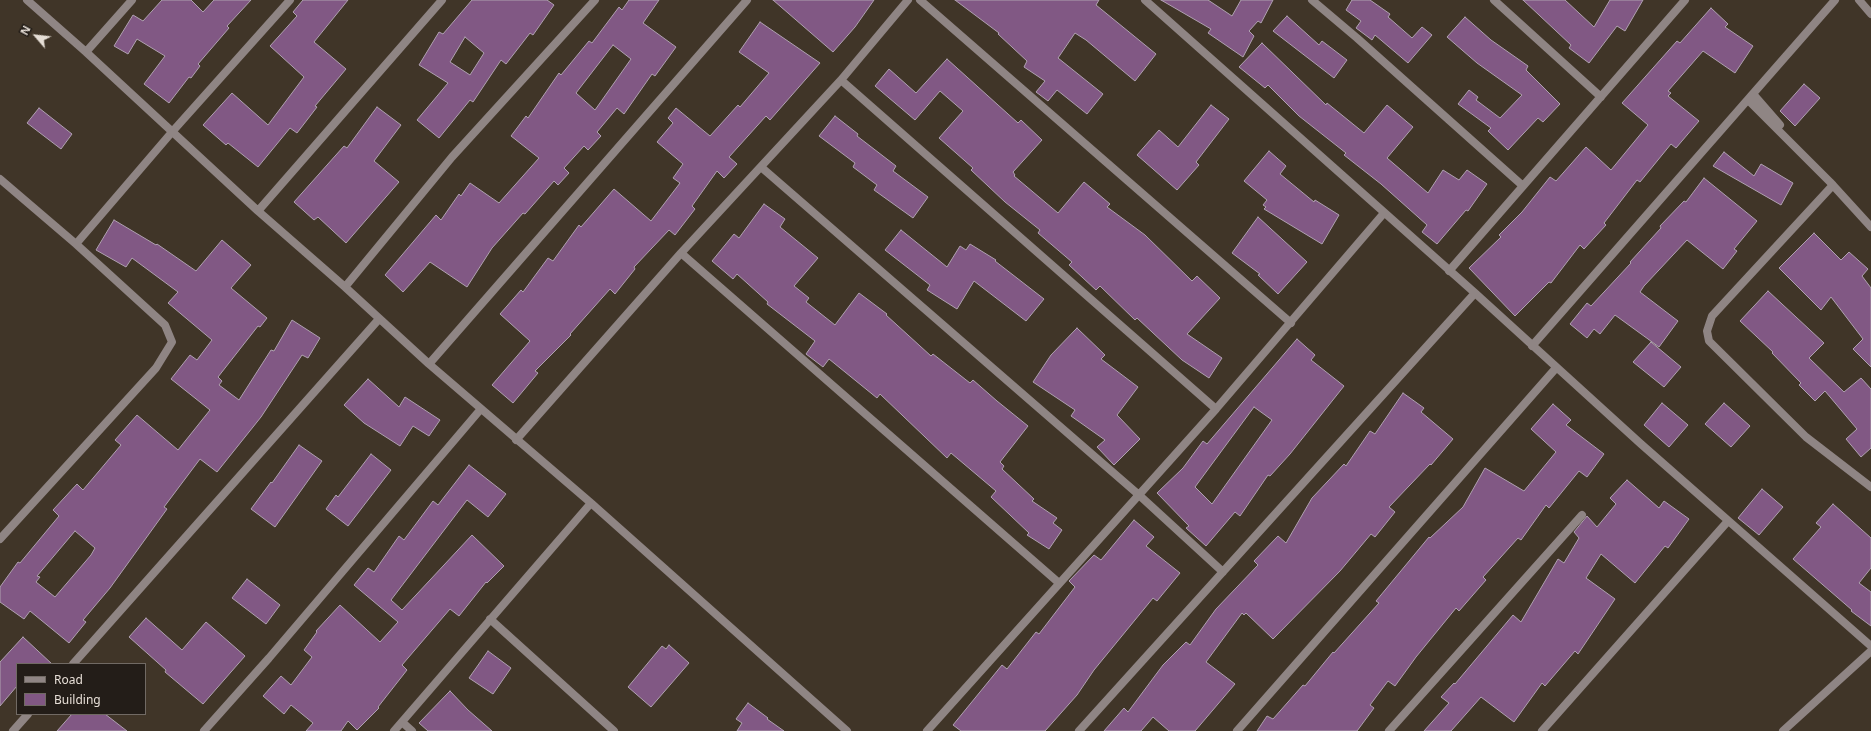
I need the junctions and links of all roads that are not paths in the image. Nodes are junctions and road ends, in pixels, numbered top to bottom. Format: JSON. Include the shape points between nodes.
{"nodes":[{"id":1,"x":26,"y":0,"type":"edge"},
{"id":2,"x":132,"y":0,"type":"edge"},
{"id":3,"x":290,"y":0,"type":"edge"},
{"id":4,"x":442,"y":0,"type":"edge"},
{"id":5,"x":594,"y":0,"type":"edge"},
{"id":6,"x":747,"y":0,"type":"edge"},
{"id":7,"x":908,"y":0,"type":"edge"},
{"id":8,"x":920,"y":0,"type":"edge"},
{"id":9,"x":1145,"y":0,"type":"edge"},
{"id":10,"x":1312,"y":0,"type":"edge"},
{"id":11,"x":1494,"y":0,"type":"edge"},
{"id":12,"x":1686,"y":0,"type":"edge"},
{"id":13,"x":1834,"y":0,"type":"edge"},
{"id":14,"x":1858,"y":0,"type":"edge"},
{"id":15,"x":1871,"y":14,"type":"edge"},
{"id":16,"x":86,"y":52,"type":"junction"},
{"id":17,"x":841,"y":80,"type":"junction"},
{"id":18,"x":1601,"y":96,"type":"junction"},
{"id":19,"x":1751,"y":97,"type":"junction"},
{"id":20,"x":172,"y":132,"type":"junction"},
{"id":21,"x":761,"y":167,"type":"junction"},
{"id":22,"x":0,"y":180,"type":"edge"},
{"id":23,"x":1833,"y":185,"type":"junction"},
{"id":24,"x":1523,"y":186,"type":"junction"},
{"id":25,"x":258,"y":211,"type":"junction"},
{"id":26,"x":1384,"y":213,"type":"junction"},
{"id":27,"x":1871,"y":228,"type":"edge"},
{"id":28,"x":76,"y":244,"type":"junction"},
{"id":29,"x":681,"y":253,"type":"junction"},
{"id":30,"x":1450,"y":271,"type":"junction"},
{"id":31,"x":345,"y":287,"type":"junction"},
{"id":32,"x":1475,"y":293,"type":"junction"},
{"id":33,"x":379,"y":319,"type":"junction"},
{"id":34,"x":1291,"y":322,"type":"junction"},
{"id":35,"x":1532,"y":346,"type":"junction"},
{"id":36,"x":429,"y":364,"type":"junction"},
{"id":37,"x":1556,"y":368,"type":"junction"},
{"id":38,"x":1216,"y":409,"type":"junction"},
{"id":39,"x":480,"y":410,"type":"junction"},
{"id":40,"x":516,"y":440,"type":"junction"},
{"id":41,"x":1871,"y":487,"type":"edge"},
{"id":42,"x":1139,"y":495,"type":"junction"},
{"id":43,"x":590,"y":503,"type":"junction"},
{"id":44,"x":1582,"y":515,"type":"dead end"},
{"id":45,"x":1728,"y":521,"type":"junction"},
{"id":46,"x":0,"y":539,"type":"edge"},
{"id":47,"x":1223,"y":572,"type":"junction"},
{"id":48,"x":1059,"y":583,"type":"junction"},
{"id":49,"x":490,"y":619,"type":"junction"},
{"id":50,"x":1871,"y":646,"type":"edge"},
{"id":51,"x":1871,"y":650,"type":"edge"},
{"id":52,"x":74,"y":663,"type":"edge"},
{"id":53,"x":27,"y":715,"type":"edge"},
{"id":54,"x":402,"y":722,"type":"junction"},
{"id":55,"x":13,"y":731,"type":"edge"},
{"id":56,"x":204,"y":731,"type":"edge"},
{"id":57,"x":394,"y":731,"type":"edge"},
{"id":58,"x":412,"y":731,"type":"edge"},
{"id":59,"x":614,"y":731,"type":"edge"},
{"id":60,"x":847,"y":731,"type":"edge"},
{"id":61,"x":927,"y":731,"type":"edge"},
{"id":62,"x":1079,"y":731,"type":"edge"},
{"id":63,"x":1237,"y":731,"type":"edge"},
{"id":64,"x":1389,"y":731,"type":"edge"},
{"id":65,"x":1542,"y":731,"type":"edge"},
{"id":66,"x":1783,"y":731,"type":"edge"}],
"edges":[{"from":1,"to":16,"type":"street"},
{"from":2,"to":16,"type":"street"},
{"from":3,"to":20,"type":"street"},
{"from":4,"to":25,"type":"street"},
{"from":5,"to":31,"type":"street","via":[[452,157]]},
{"from":6,"to":36,"type":"street"},
{"from":7,"to":17,"type":"street"},
{"from":8,"to":34,"type":"street"},
{"from":9,"to":26,"type":"street"},
{"from":10,"to":24,"type":"street"},
{"from":11,"to":18,"type":"street"},
{"from":12,"to":18,"type":"street"},
{"from":13,"to":19,"type":"street"},
{"from":14,"to":15,"type":"street"},
{"from":16,"to":20,"type":"street"},
{"from":17,"to":21,"type":"street"},
{"from":17,"to":38,"type":"street"},
{"from":18,"to":24,"type":"street"},
{"from":19,"to":23,"type":"street"},
{"from":19,"to":35,"type":"street"},
{"from":20,"to":25,"type":"street"},
{"from":20,"to":28,"type":"street"},
{"from":21,"to":29,"type":"street"},
{"from":21,"to":42,"type":"street"},
{"from":22,"to":28,"type":"street"},
{"from":23,"to":27,"type":"street"},
{"from":23,"to":41,"type":"street","via":[[1712,316],[1707,331],[1709,341],[1806,437]]},
{"from":24,"to":30,"type":"street"},
{"from":25,"to":31,"type":"street"},
{"from":26,"to":30,"type":"street"},
{"from":26,"to":34,"type":"street"},
{"from":28,"to":46,"type":"street","via":[[165,325],[172,342],[156,368]]},
{"from":29,"to":40,"type":"street"},
{"from":29,"to":48,"type":"street"},
{"from":30,"to":32,"type":"street"},
{"from":31,"to":33,"type":"street"},
{"from":32,"to":35,"type":"street"},
{"from":32,"to":47,"type":"street"},
{"from":33,"to":36,"type":"street"},
{"from":33,"to":52,"type":"street"},
{"from":34,"to":38,"type":"street"},
{"from":35,"to":37,"type":"street"},
{"from":36,"to":39,"type":"street"},
{"from":37,"to":45,"type":"street"},
{"from":37,"to":63,"type":"street"},
{"from":38,"to":42,"type":"street"},
{"from":39,"to":40,"type":"street"},
{"from":39,"to":56,"type":"street","via":[[275,652]]},
{"from":40,"to":43,"type":"street"},
{"from":42,"to":47,"type":"street"},
{"from":42,"to":48,"type":"street"},
{"from":43,"to":49,"type":"street"},
{"from":43,"to":60,"type":"street"},
{"from":44,"to":64,"type":"street"},
{"from":45,"to":50,"type":"street"},
{"from":45,"to":65,"type":"street"},
{"from":47,"to":62,"type":"street"},
{"from":48,"to":61,"type":"street"},
{"from":49,"to":54,"type":"street"},
{"from":49,"to":59,"type":"street"},
{"from":51,"to":66,"type":"street"},
{"from":53,"to":55,"type":"street"},
{"from":54,"to":57,"type":"street"},
{"from":54,"to":58,"type":"street"}]}
